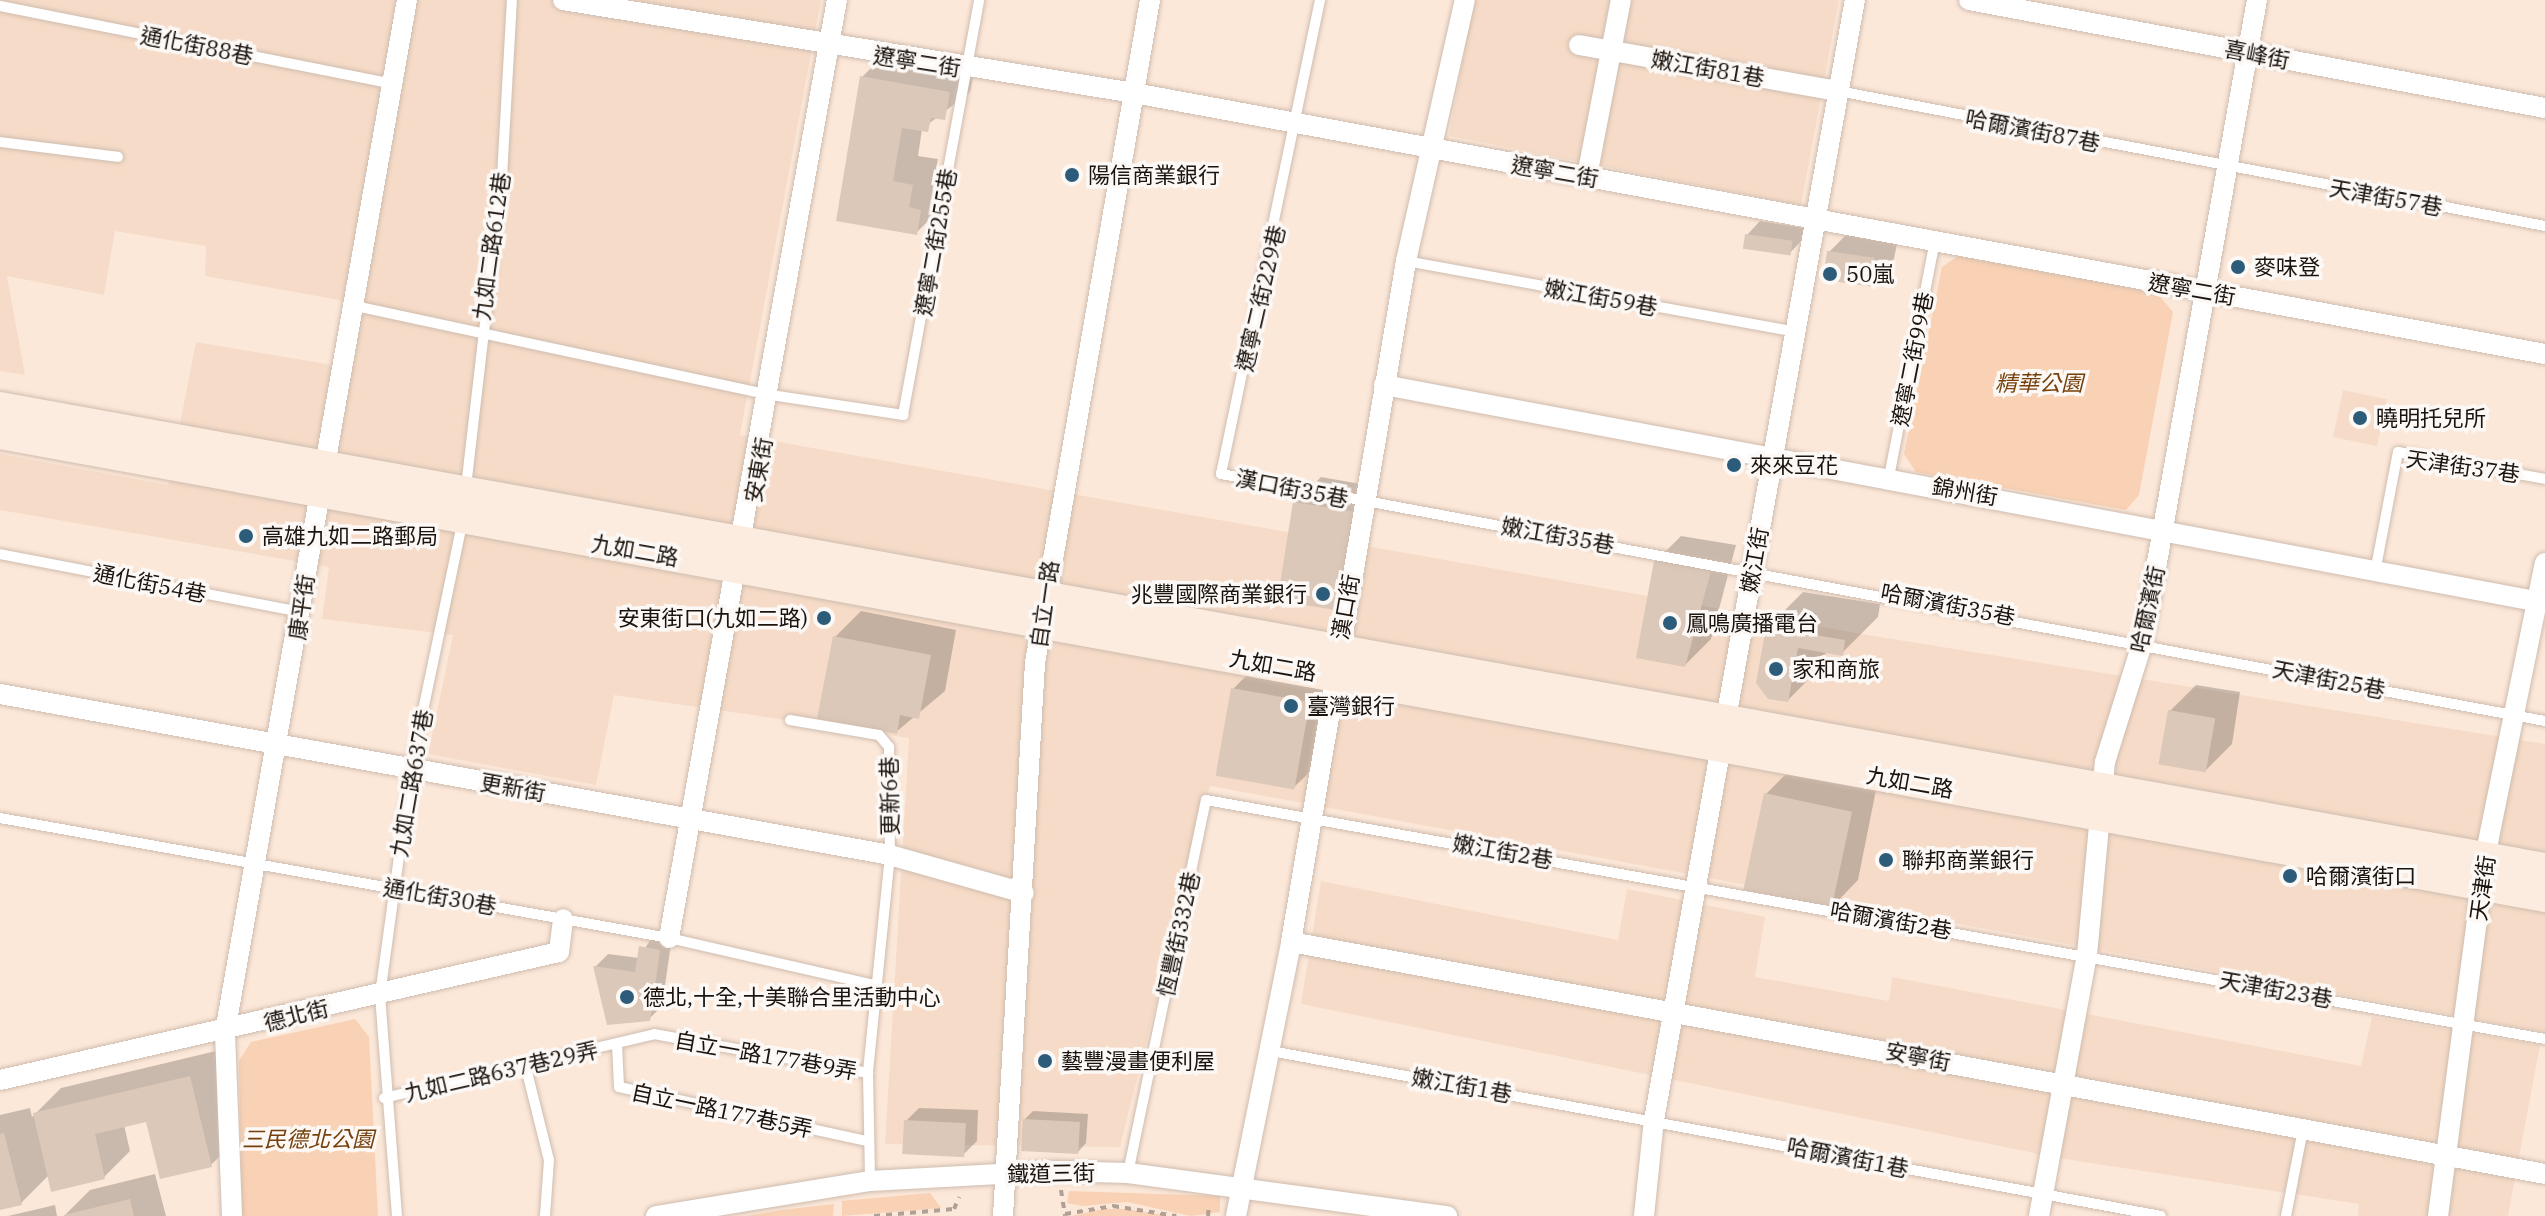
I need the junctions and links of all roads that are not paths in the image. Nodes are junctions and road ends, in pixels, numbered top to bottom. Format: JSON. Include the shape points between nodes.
{"nodes":[{"id":1,"x":407,"y":0,"type":"edge"},
{"id":2,"x":512,"y":0,"type":"edge"},
{"id":3,"x":563,"y":0,"type":"edge"},
{"id":4,"x":837,"y":0,"type":"edge"},
{"id":5,"x":979,"y":0,"type":"edge"},
{"id":6,"x":1150,"y":0,"type":"edge"},
{"id":7,"x":1320,"y":0,"type":"edge"},
{"id":8,"x":1465,"y":0,"type":"edge"},
{"id":9,"x":1621,"y":0,"type":"edge"},
{"id":10,"x":1855,"y":0,"type":"edge"},
{"id":11,"x":1969,"y":0,"type":"edge"},
{"id":12,"x":2257,"y":0,"type":"edge"},
{"id":13,"x":0,"y":6,"type":"edge"},
{"id":14,"x":1579,"y":45,"type":"dead end"},
{"id":15,"x":829,"y":48,"type":"junction"},
{"id":16,"x":1611,"y":51,"type":"junction"},
{"id":17,"x":2248,"y":52,"type":"junction"},
{"id":18,"x":966,"y":69,"type":"junction"},
{"id":19,"x":395,"y":84,"type":"junction"},
{"id":20,"x":1838,"y":91,"type":"junction"},
{"id":21,"x":1134,"y":93,"type":"junction"},
{"id":22,"x":2545,"y":108,"type":"edge"},
{"id":23,"x":1299,"y":123,"type":"junction"},
{"id":24,"x":0,"y":142,"type":"edge"},
{"id":25,"x":1432,"y":148,"type":"junction"},
{"id":26,"x":118,"y":157,"type":"dead end"},
{"id":27,"x":2227,"y":168,"type":"junction"},
{"id":28,"x":1587,"y":176,"type":"junction"},
{"id":29,"x":1815,"y":219,"type":"junction"},
{"id":30,"x":2545,"y":226,"type":"edge"},
{"id":31,"x":1935,"y":241,"type":"junction"},
{"id":32,"x":1406,"y":261,"type":"junction"},
{"id":33,"x":2205,"y":291,"type":"junction"},
{"id":34,"x":355,"y":306,"type":"junction"},
{"id":35,"x":479,"y":331,"type":"junction"},
{"id":36,"x":1795,"y":332,"type":"junction"},
{"id":37,"x":2545,"y":354,"type":"edge"},
{"id":38,"x":1384,"y":385,"type":"junction"},
{"id":39,"x":771,"y":395,"type":"junction"},
{"id":40,"x":0,"y":407,"type":"edge"},
{"id":41,"x":0,"y":434,"type":"edge"},
{"id":42,"x":1773,"y":455,"type":"junction"},
{"id":43,"x":1221,"y":474,"type":"joint"},
{"id":44,"x":1889,"y":477,"type":"junction"},
{"id":45,"x":320,"y":479,"type":"junction"},
{"id":46,"x":2545,"y":479,"type":"edge"},
{"id":47,"x":1364,"y":502,"type":"junction"},
{"id":48,"x":465,"y":505,"type":"junction"},
{"id":49,"x":2163,"y":527,"type":"junction"},
{"id":50,"x":0,"y":554,"type":"edge"},
{"id":51,"x":742,"y":555,"type":"junction"},
{"id":52,"x":2545,"y":563,"type":"edge"},
{"id":53,"x":1753,"y":567,"type":"junction"},
{"id":54,"x":2376,"y":567,"type":"junction"},
{"id":55,"x":2541,"y":603,"type":"edge"},
{"id":56,"x":1042,"y":610,"type":"junction"},
{"id":57,"x":300,"y":612,"type":"junction"},
{"id":58,"x":2143,"y":641,"type":"junction"},
{"id":59,"x":1335,"y":662,"type":"junction"},
{"id":60,"x":0,"y":694,"type":"edge"},
{"id":61,"x":2516,"y":716,"type":"junction"},
{"id":62,"x":790,"y":720,"type":"dead end"},
{"id":63,"x":2545,"y":721,"type":"edge"},
{"id":64,"x":1723,"y":734,"type":"junction"},
{"id":65,"x":281,"y":745,"type":"junction"},
{"id":66,"x":411,"y":768,"type":"junction"},
{"id":67,"x":2099,"y":802,"type":"junction"},
{"id":68,"x":0,"y":818,"type":"edge"},
{"id":69,"x":1311,"y":818,"type":"junction"},
{"id":70,"x":691,"y":819,"type":"junction"},
{"id":71,"x":890,"y":855,"type":"junction"},
{"id":72,"x":255,"y":866,"type":"junction"},
{"id":73,"x":2545,"y":868,"type":"edge"},
{"id":74,"x":2483,"y":871,"type":"junction"},
{"id":75,"x":1696,"y":885,"type":"junction"},
{"id":76,"x":393,"y":886,"type":"junction"},
{"id":77,"x":1024,"y":893,"type":"junction"},
{"id":78,"x":2545,"y":897,"type":"edge"},
{"id":79,"x":563,"y":919,"type":"junction"},
{"id":80,"x":669,"y":938,"type":"junction"},
{"id":81,"x":1291,"y":942,"type":"junction"},
{"id":82,"x":2087,"y":955,"type":"junction"},
{"id":83,"x":878,"y":986,"type":"junction"},
{"id":84,"x":380,"y":995,"type":"junction"},
{"id":85,"x":1673,"y":1011,"type":"junction"},
{"id":86,"x":2466,"y":1023,"type":"junction"},
{"id":87,"x":225,"y":1032,"type":"junction"},
{"id":88,"x":2545,"y":1039,"type":"edge"},
{"id":89,"x":617,"y":1044,"type":"junction"},
{"id":90,"x":1271,"y":1051,"type":"junction"},
{"id":91,"x":526,"y":1068,"type":"junction"},
{"id":92,"x":868,"y":1073,"type":"junction"},
{"id":93,"x":0,"y":1080,"type":"edge"},
{"id":94,"x":2065,"y":1084,"type":"junction"},
{"id":95,"x":384,"y":1098,"type":"junction"},
{"id":96,"x":1654,"y":1120,"type":"junction"},
{"id":97,"x":2303,"y":1129,"type":"junction"},
{"id":98,"x":867,"y":1141,"type":"junction"},
{"id":99,"x":2449,"y":1156,"type":"junction"},
{"id":100,"x":1128,"y":1173,"type":"junction"},
{"id":101,"x":1006,"y":1174,"type":"junction"},
{"id":102,"x":2545,"y":1174,"type":"edge"},
{"id":103,"x":870,"y":1181,"type":"junction"},
{"id":104,"x":1241,"y":1189,"type":"junction"},
{"id":105,"x":2042,"y":1195,"type":"junction"},
{"id":106,"x":232,"y":1216,"type":"edge"},
{"id":107,"x":397,"y":1216,"type":"edge"},
{"id":108,"x":545,"y":1216,"type":"edge"},
{"id":109,"x":656,"y":1216,"type":"edge"},
{"id":110,"x":1003,"y":1216,"type":"edge"},
{"id":111,"x":1236,"y":1216,"type":"edge"},
{"id":112,"x":1447,"y":1216,"type":"edge"},
{"id":113,"x":1644,"y":1216,"type":"edge"},
{"id":114,"x":2039,"y":1216,"type":"edge"},
{"id":115,"x":2161,"y":1216,"type":"edge"},
{"id":116,"x":2286,"y":1216,"type":"edge"},
{"id":117,"x":2438,"y":1216,"type":"edge"}],
"edges":[{"from":1,"to":19,"type":"street","name":"康平街"},
{"from":2,"to":35,"type":"lane","name":"九如二路612巷","via":[[502,177]]},
{"from":3,"to":15,"type":"street","name":"遼寧二街"},
{"from":4,"to":15,"type":"street","name":"安東街"},
{"from":5,"to":18,"type":"lane","name":"遼寧二街255巷"},
{"from":6,"to":21,"type":"street","name":"自立一路"},
{"from":7,"to":23,"type":"lane","name":"遼寧二街229巷"},
{"from":8,"to":25,"type":"street","name":"漢口街"},
{"from":9,"to":16,"type":"street"},
{"from":10,"to":20,"type":"street","name":"嫩江街"},
{"from":11,"to":17,"type":"street","name":"喜峰街"},
{"from":12,"to":17,"type":"street","name":"哈爾濱街"},
{"from":13,"to":19,"type":"lane","name":"通化街88巷"},
{"from":14,"to":16,"type":"street","name":"嫩江街81巷"},
{"from":15,"to":18,"type":"street","name":"遼寧二街"},
{"from":15,"to":39,"type":"street","name":"安東街"},
{"from":16,"to":20,"type":"street","name":"嫩江街81巷"},
{"from":16,"to":28,"type":"street"},
{"from":17,"to":22,"type":"street","name":"喜峰街"},
{"from":17,"to":27,"type":"street","name":"哈爾濱街"},
{"from":18,"to":21,"type":"street","name":"遼寧二街"},
{"from":18,"to":39,"type":"lane","name":"遼寧二街255巷","via":[[903,415]]},
{"from":19,"to":34,"type":"street","name":"康平街"},
{"from":20,"to":27,"type":"lane","name":"哈爾濱街87巷"},
{"from":20,"to":29,"type":"street","name":"嫩江街"},
{"from":21,"to":23,"type":"street","name":"遼寧二街"},
{"from":21,"to":56,"type":"street","name":"自立一路"},
{"from":23,"to":25,"type":"street","name":"遼寧二街"},
{"from":23,"to":43,"type":"lane","name":"遼寧二街229巷"},
{"from":24,"to":26,"type":"lane"},
{"from":25,"to":28,"type":"street","name":"遼寧二街"},
{"from":25,"to":32,"type":"street","name":"漢口街"},
{"from":27,"to":30,"type":"lane","name":"天津街57巷"},
{"from":27,"to":33,"type":"street","name":"哈爾濱街"},
{"from":28,"to":29,"type":"street","name":"遼寧二街"},
{"from":29,"to":31,"type":"street","name":"遼寧二街"},
{"from":29,"to":36,"type":"street","name":"嫩江街"},
{"from":31,"to":33,"type":"street","name":"遼寧二街"},
{"from":31,"to":44,"type":"lane","name":"遼寧二街99巷"},
{"from":32,"to":36,"type":"lane","name":"嫩江街59巷"},
{"from":32,"to":38,"type":"street","name":"漢口街"},
{"from":33,"to":37,"type":"street","name":"遼寧二街"},
{"from":33,"to":49,"type":"street","name":"哈爾濱街"},
{"from":34,"to":35,"type":"lane"},
{"from":34,"to":45,"type":"street","name":"康平街"},
{"from":35,"to":39,"type":"lane"},
{"from":35,"to":48,"type":"lane","name":"九如二路612巷"},
{"from":36,"to":42,"type":"street","name":"嫩江街"},
{"from":38,"to":42,"type":"street","name":"錦州街"},
{"from":38,"to":47,"type":"street","name":"漢口街"},
{"from":39,"to":51,"type":"street","name":"安東街"},
{"from":40,"to":45,"type":"street","name":"九如二路"},
{"from":41,"to":45,"type":"street","name":"九如二路"},
{"from":42,"to":44,"type":"street","name":"錦州街"},
{"from":42,"to":53,"type":"street","name":"嫩江街"},
{"from":43,"to":47,"type":"lane","name":"漢口街35巷"},
{"from":44,"to":49,"type":"street","name":"錦州街"},
{"from":45,"to":48,"type":"street","name":"九如二路"},
{"from":45,"to":57,"type":"street","name":"康平街"},
{"from":46,"to":54,"type":"lane","name":"天津街37巷","via":[[2398,452]]},
{"from":47,"to":53,"type":"lane","name":"嫩江街35巷"},
{"from":47,"to":59,"type":"street","name":"漢口街"},
{"from":48,"to":51,"type":"street","name":"九如二路"},
{"from":48,"to":66,"type":"lane","name":"九如二路637巷"},
{"from":49,"to":54,"type":"street","name":"錦州街"},
{"from":49,"to":58,"type":"street","name":"哈爾濱街"},
{"from":50,"to":57,"type":"lane","name":"通化街54巷"},
{"from":51,"to":56,"type":"street","name":"九如二路"},
{"from":51,"to":70,"type":"street","name":"安東街"},
{"from":52,"to":55,"type":"street","name":"天津街"},
{"from":53,"to":58,"type":"lane","name":"哈爾濱街35巷"},
{"from":53,"to":64,"type":"street","name":"嫩江街"},
{"from":54,"to":55,"type":"street","name":"錦州街"},
{"from":55,"to":61,"type":"street","name":"天津街"},
{"from":56,"to":59,"type":"street","name":"九如二路"},
{"from":56,"to":77,"type":"street","name":"自立一路"},
{"from":57,"to":65,"type":"street","name":"康平街"},
{"from":58,"to":61,"type":"lane","name":"天津街25巷"},
{"from":58,"to":67,"type":"street","name":"哈爾濱街"},
{"from":59,"to":64,"type":"street","name":"九如二路"},
{"from":59,"to":69,"type":"street","name":"漢口街"},
{"from":60,"to":65,"type":"street","name":"更新街"},
{"from":61,"to":63,"type":"lane","name":"天津街25巷"},
{"from":61,"to":74,"type":"street","name":"天津街"},
{"from":62,"to":71,"type":"lane","name":"更新6巷","via":[[879,735],[889,747]]},
{"from":64,"to":67,"type":"street","name":"九如二路"},
{"from":64,"to":75,"type":"street","name":"嫩江街"},
{"from":65,"to":66,"type":"street","name":"更新街"},
{"from":65,"to":72,"type":"street","name":"康平街"},
{"from":66,"to":70,"type":"street","name":"更新街"},
{"from":66,"to":76,"type":"lane","name":"九如二路637巷"},
{"from":67,"to":74,"type":"street","name":"九如二路"},
{"from":67,"to":82,"type":"street","name":"哈爾濱街"},
{"from":68,"to":72,"type":"lane","name":"通化街30巷"},
{"from":69,"to":75,"type":"lane","name":"嫩江街2巷"},
{"from":69,"to":81,"type":"street","name":"漢口街"},
{"from":69,"to":100,"type":"lane","name":"恆豐街332巷","via":[[1206,800]]},
{"from":70,"to":71,"type":"street","name":"更新街"},
{"from":70,"to":80,"type":"street","name":"安東街"},
{"from":71,"to":77,"type":"street","name":"更新街"},
{"from":71,"to":83,"type":"lane","name":"更新6巷"},
{"from":72,"to":76,"type":"lane","name":"通化街30巷"},
{"from":72,"to":87,"type":"street","name":"康平街"},
{"from":73,"to":74,"type":"street","name":"九如二路"},
{"from":74,"to":78,"type":"street","name":"九如二路"},
{"from":74,"to":86,"type":"street","name":"天津街"},
{"from":75,"to":82,"type":"lane","name":"哈爾濱街2巷"},
{"from":75,"to":85,"type":"street","name":"嫩江街"},
{"from":76,"to":79,"type":"lane","name":"通化街30巷"},
{"from":76,"to":84,"type":"lane","name":"九如二路637巷"},
{"from":77,"to":101,"type":"street","name":"自立一路"},
{"from":79,"to":80,"type":"lane","name":"通化街30巷"},
{"from":79,"to":84,"type":"street","name":"德北街","via":[[559,952]]},
{"from":80,"to":83,"type":"lane","name":"通化街30巷"},
{"from":81,"to":85,"type":"street","name":"安寧街"},
{"from":81,"to":90,"type":"street","name":"漢口街"},
{"from":82,"to":86,"type":"lane","name":"天津街23巷"},
{"from":82,"to":94,"type":"street","name":"哈爾濱街"},
{"from":83,"to":92,"type":"lane","name":"更新6巷"},
{"from":84,"to":87,"type":"street","name":"德北街"},
{"from":84,"to":95,"type":"lane","name":"九如二路637巷"},
{"from":85,"to":94,"type":"street","name":"安寧街"},
{"from":85,"to":96,"type":"street","name":"嫩江街"},
{"from":86,"to":88,"type":"lane","name":"天津街23巷"},
{"from":86,"to":99,"type":"street","name":"天津街"},
{"from":87,"to":93,"type":"street","name":"德北街"},
{"from":87,"to":106,"type":"street","name":"康平街"},
{"from":89,"to":91,"type":"lane","name":"九如二路637巷29弄"},
{"from":89,"to":92,"type":"lane","name":"自立一路177巷9弄","via":[[654,1034]]},
{"from":89,"to":98,"type":"lane","name":"自立一路177巷5弄","via":[[619,1087]]},
{"from":90,"to":96,"type":"lane","name":"嫩江街1巷"},
{"from":90,"to":104,"type":"street","name":"漢口街"},
{"from":91,"to":95,"type":"lane","name":"九如二路637巷29弄"},
{"from":91,"to":108,"type":"lane","via":[[549,1160]]},
{"from":92,"to":98,"type":"lane","name":"更新6巷"},
{"from":94,"to":97,"type":"street","name":"安寧街"},
{"from":94,"to":105,"type":"street","name":"哈爾濱街"},
{"from":95,"to":107,"type":"lane","name":"九如二路637巷"},
{"from":96,"to":105,"type":"lane","name":"哈爾濱街1巷"},
{"from":96,"to":113,"type":"street","name":"嫩江街"},
{"from":97,"to":99,"type":"street","name":"安寧街"},
{"from":97,"to":116,"type":"lane"},
{"from":98,"to":103,"type":"lane","name":"更新6巷"},
{"from":99,"to":102,"type":"street","name":"安寧街"},
{"from":99,"to":117,"type":"street","name":"天津街"},
{"from":100,"to":101,"type":"street","name":"鐵道三街"},
{"from":100,"to":104,"type":"street","name":"鐵道三街"},
{"from":101,"to":103,"type":"street","name":"鐵道三街"},
{"from":101,"to":110,"type":"street","name":"自立一路"},
{"from":103,"to":109,"type":"street","name":"鐵道三街"},
{"from":104,"to":111,"type":"street","name":"漢口街"},
{"from":104,"to":112,"type":"street","name":"鐵道三街"},
{"from":105,"to":114,"type":"street","name":"哈爾濱街"},
{"from":105,"to":115,"type":"lane","name":"哈爾濱街1巷"}]}
